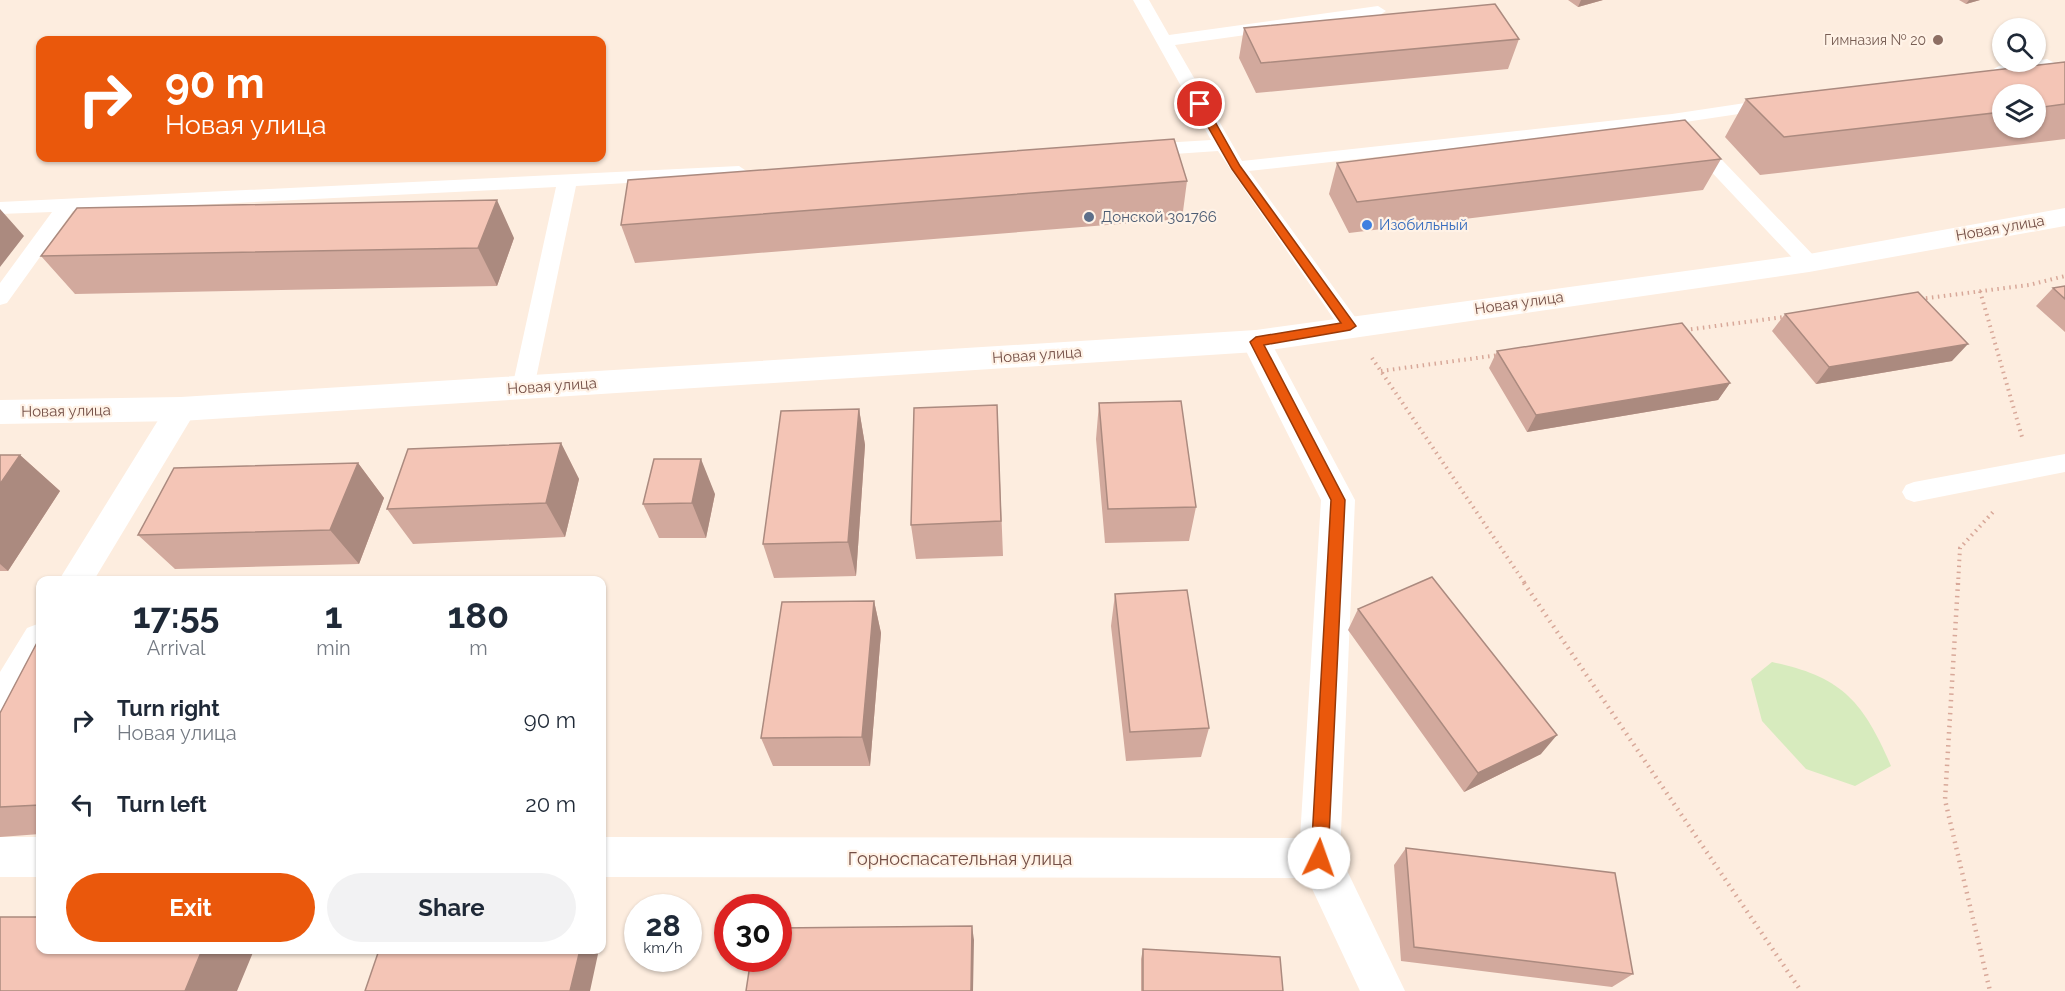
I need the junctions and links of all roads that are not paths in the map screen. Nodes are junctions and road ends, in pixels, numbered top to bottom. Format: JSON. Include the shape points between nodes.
{"nodes":[{"id":1,"x":1141,"y":0,"type":"edge"},
{"id":2,"x":1378,"y":10,"type":"dead end"},
{"id":3,"x":1165,"y":41,"type":"junction"},
{"id":4,"x":1977,"y":74,"type":"edge"},
{"id":5,"x":2065,"y":76,"type":"edge"},
{"id":6,"x":1789,"y":102,"type":"edge"},
{"id":7,"x":1671,"y":119,"type":"junction"},
{"id":8,"x":1223,"y":145,"type":"junction"},
{"id":9,"x":1128,"y":151,"type":"edge"},
{"id":10,"x":1236,"y":167,"type":"junction"},
{"id":11,"x":758,"y":171,"type":"edge"},
{"id":12,"x":567,"y":182,"type":"junction"},
{"id":13,"x":67,"y":205,"type":"junction"},
{"id":14,"x":0,"y":208,"type":"edge"},
{"id":15,"x":2065,"y":217,"type":"edge"},
{"id":16,"x":1809,"y":262,"type":"junction"},
{"id":17,"x":0,"y":298,"type":"edge"},
{"id":18,"x":1350,"y":326,"type":"junction"},
{"id":19,"x":1256,"y":342,"type":"junction"},
{"id":20,"x":523,"y":388,"type":"junction"},
{"id":21,"x":181,"y":410,"type":"junction"},
{"id":22,"x":0,"y":412,"type":"edge"},
{"id":23,"x":2065,"y":464,"type":"edge"},
{"id":24,"x":1914,"y":492,"type":"dead end"},
{"id":25,"x":78,"y":576,"type":"edge"},
{"id":26,"x":36,"y":646,"type":"edge"},
{"id":27,"x":0,"y":705,"type":"edge"},
{"id":28,"x":0,"y":857,"type":"edge"},
{"id":29,"x":36,"y":857,"type":"edge"},
{"id":30,"x":606,"y":857,"type":"edge"},
{"id":31,"x":1319,"y":858,"type":"junction"},
{"id":32,"x":1383,"y":991,"type":"edge"}],
"edges":[{"from":1,"to":3,"type":"lane"},
{"from":2,"to":3,"type":"lane"},
{"from":3,"to":8,"type":"lane"},
{"from":4,"to":5,"type":"lane","via":[[2047,64]]},
{"from":6,"to":7,"type":"lane"},
{"from":7,"to":10,"type":"lane"},
{"from":7,"to":16,"type":"lane"},
{"from":8,"to":9,"type":"lane"},
{"from":8,"to":10,"type":"lane"},
{"from":10,"to":18,"type":"lane"},
{"from":11,"to":12,"type":"lane"},
{"from":12,"to":13,"type":"lane"},
{"from":12,"to":20,"type":"lane"},
{"from":13,"to":14,"type":"lane"},
{"from":13,"to":17,"type":"lane"},
{"from":15,"to":16,"type":"main road","name":"Новая улица"},
{"from":16,"to":18,"type":"main road","name":"Новая улица"},
{"from":18,"to":19,"type":"main road","name":"Новая улица"},
{"from":19,"to":20,"type":"main road","name":"Новая улица"},
{"from":19,"to":31,"type":"main road","via":[[1338,500]]},
{"from":20,"to":21,"type":"main road","name":"Новая улица"},
{"from":21,"to":22,"type":"main road","name":"Новая улица"},
{"from":21,"to":25,"type":"main road"},
{"from":23,"to":24,"type":"lane"},
{"from":26,"to":27,"type":"main road"},
{"from":28,"to":29,"type":"main road"},
{"from":30,"to":31,"type":"main road","name":"Горноспасательная улица"},
{"from":31,"to":32,"type":"main road"}]}
